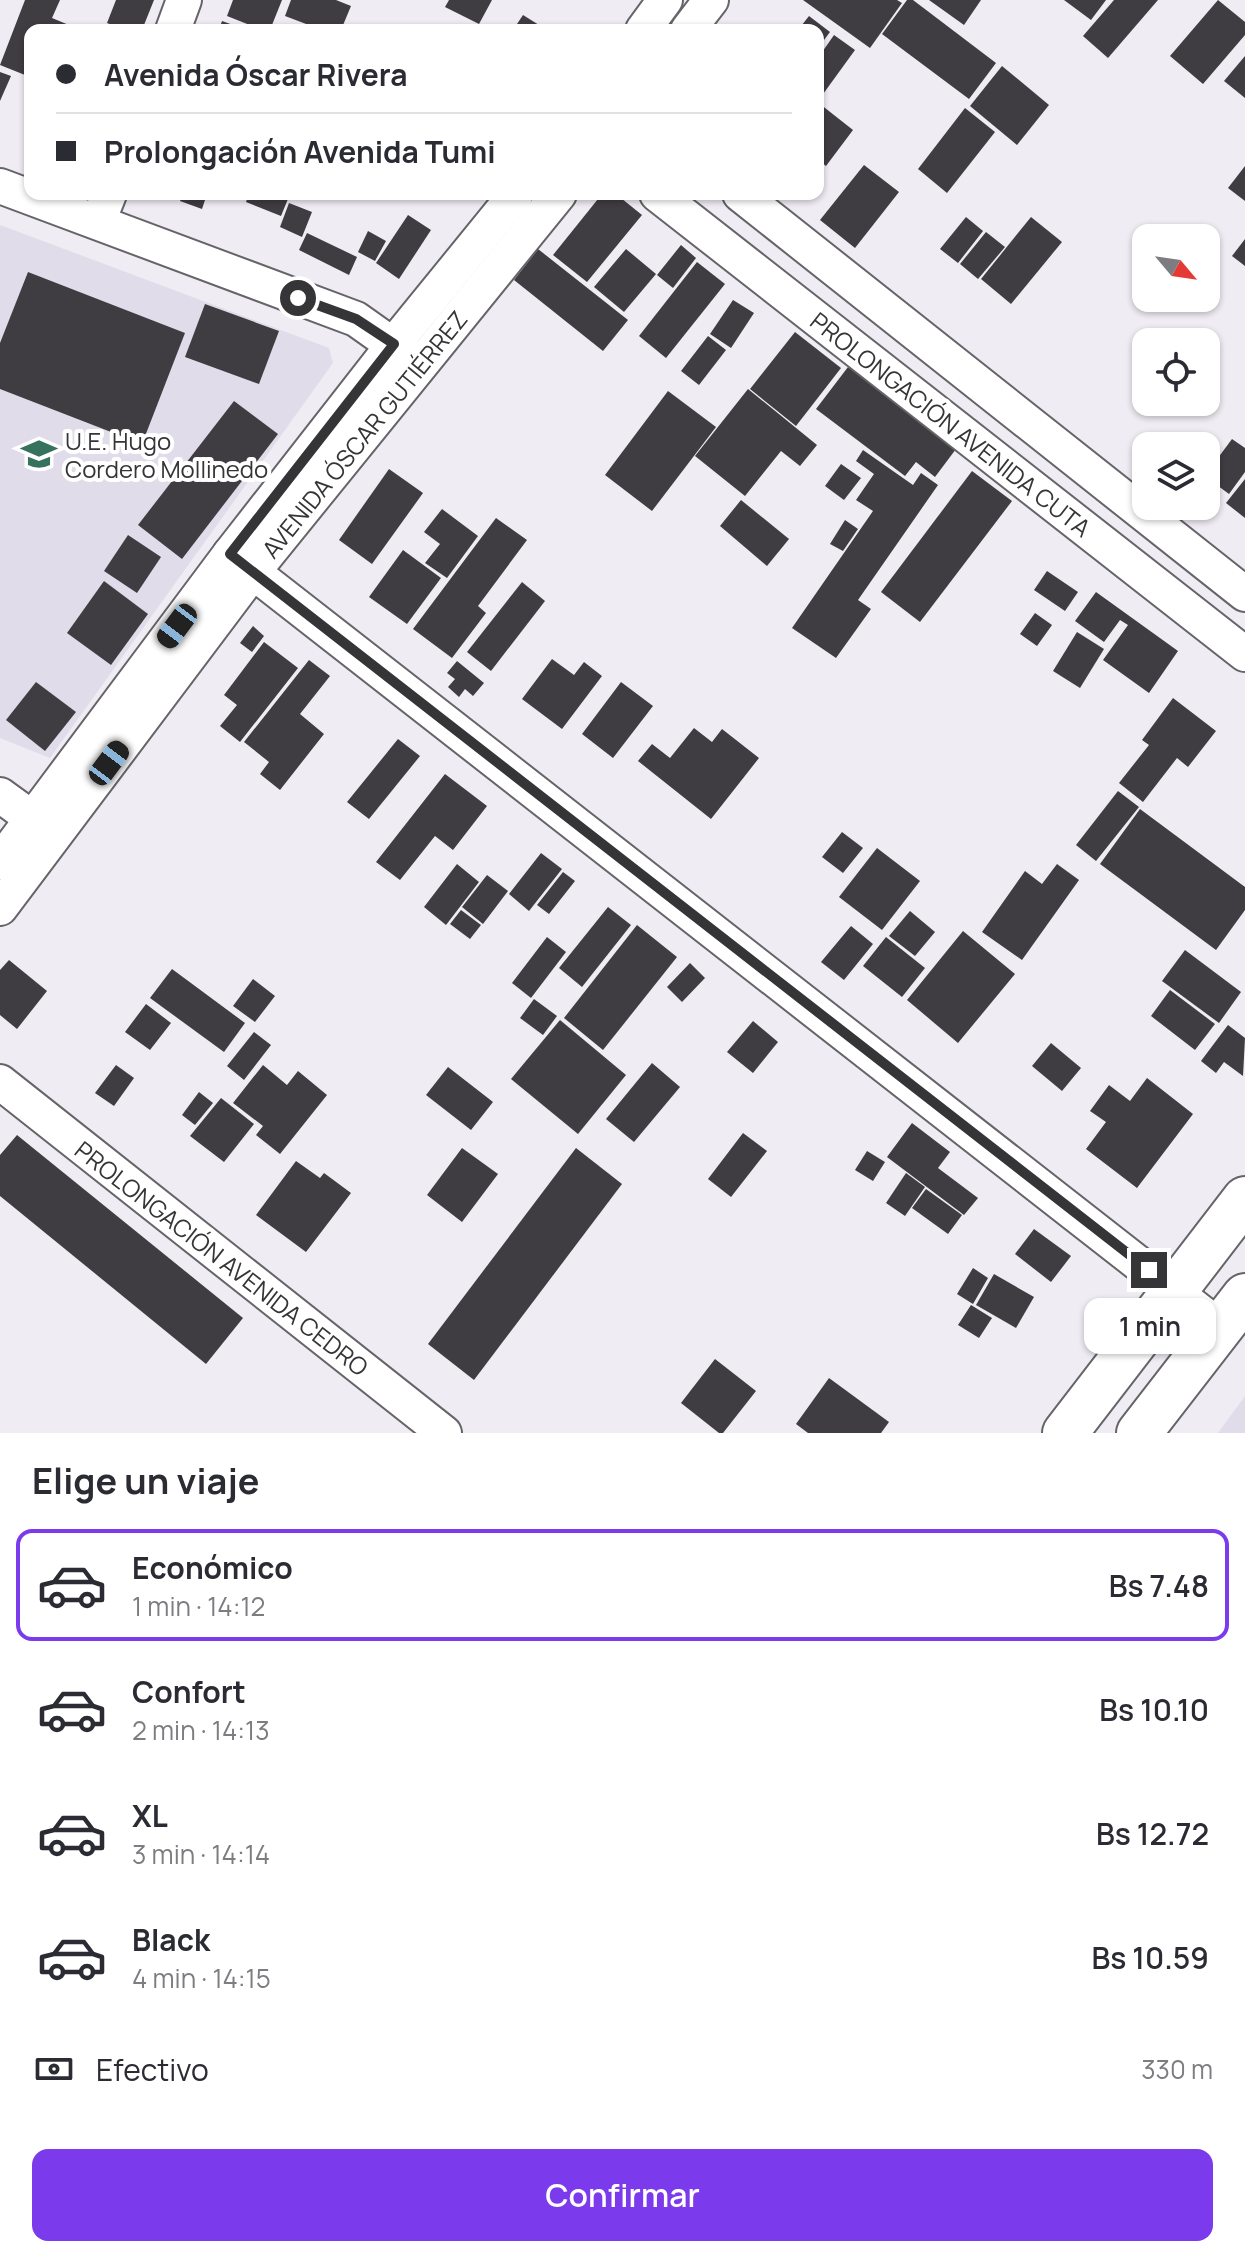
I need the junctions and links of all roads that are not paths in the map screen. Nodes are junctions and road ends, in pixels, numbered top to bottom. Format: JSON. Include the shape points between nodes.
{"nodes":[{"id":1,"x":184,"y":0,"type":"edge"},
{"id":2,"x":665,"y":0,"type":"edge"},
{"id":3,"x":711,"y":0,"type":"edge"},
{"id":4,"x":175,"y":24,"type":"edge"},
{"id":5,"x":647,"y":24,"type":"edge"},
{"id":6,"x":693,"y":24,"type":"edge"},
{"id":7,"x":0,"y":186,"type":"edge"},
{"id":8,"x":24,"y":191,"type":"edge"},
{"id":9,"x":66,"y":200,"type":"edge"},
{"id":10,"x":511,"y":200,"type":"edge"},
{"id":11,"x":554,"y":200,"type":"edge"},
{"id":12,"x":665,"y":200,"type":"edge"},
{"id":13,"x":748,"y":200,"type":"edge"},
{"id":14,"x":104,"y":208,"type":"edge"},
{"id":15,"x":394,"y":344,"type":"junction"},
{"id":16,"x":421,"y":365,"type":"junction"},
{"id":17,"x":241,"y":563,"type":"junction"},
{"id":18,"x":1245,"y":594,"type":"edge"},
{"id":19,"x":1245,"y":654,"type":"edge"},
{"id":20,"x":0,"y":795,"type":"edge"},
{"id":21,"x":44,"y":826,"type":"junction"},
{"id":22,"x":0,"y":862,"type":"edge"},
{"id":23,"x":0,"y":908,"type":"edge"},
{"id":24,"x":0,"y":1082,"type":"edge"},
{"id":25,"x":1245,"y":1199,"type":"edge"},
{"id":26,"x":1174,"y":1289,"type":"junction"},
{"id":27,"x":1233,"y":1312,"type":"edge"},
{"id":28,"x":444,"y":1433,"type":"edge"},
{"id":29,"x":1065,"y":1433,"type":"edge"},
{"id":30,"x":1139,"y":1433,"type":"edge"}],
"edges":[{"from":1,"to":4,"type":"street"},
{"from":2,"to":5,"type":"street"},
{"from":3,"to":6,"type":"street"},
{"from":7,"to":8,"type":"street"},
{"from":9,"to":14,"type":"street"},
{"from":10,"to":15,"type":"street","name":"AVENIDA ÓSCAR GUTIÉRREZ"},
{"from":11,"to":16,"type":"street","name":"AVENIDA ÓSCAR GUTIÉRREZ"},
{"from":12,"to":19,"type":"street","name":"PROLONGACIÓN AVENIDA CUTA"},
{"from":13,"to":18,"type":"street","name":"PROLONGACIÓN AVENIDA CUTA"},
{"from":14,"to":15,"type":"street","via":[[356,319]]},
{"from":15,"to":16,"type":"street"},
{"from":15,"to":17,"type":"street","name":"AVENIDA ÓSCAR GUTIÉRREZ"},
{"from":16,"to":17,"type":"street","name":"AVENIDA ÓSCAR GUTIÉRREZ"},
{"from":17,"to":21,"type":"street","name":"AVENIDA ÓSCAR GUTIÉRREZ"},
{"from":17,"to":26,"type":"street"},
{"from":20,"to":21,"type":"street"},
{"from":21,"to":22,"type":"street","name":"AVENIDA ÓSCAR GUTIÉRREZ"},
{"from":21,"to":23,"type":"street","name":"AVENIDA ÓSCAR GUTIÉRREZ"},
{"from":24,"to":28,"type":"street","name":"PROLONGACIÓN AVENIDA CEDRO"},
{"from":25,"to":26,"type":"main road"},
{"from":26,"to":27,"type":"street"},
{"from":26,"to":29,"type":"main road"},
{"from":27,"to":30,"type":"main road"}]}
